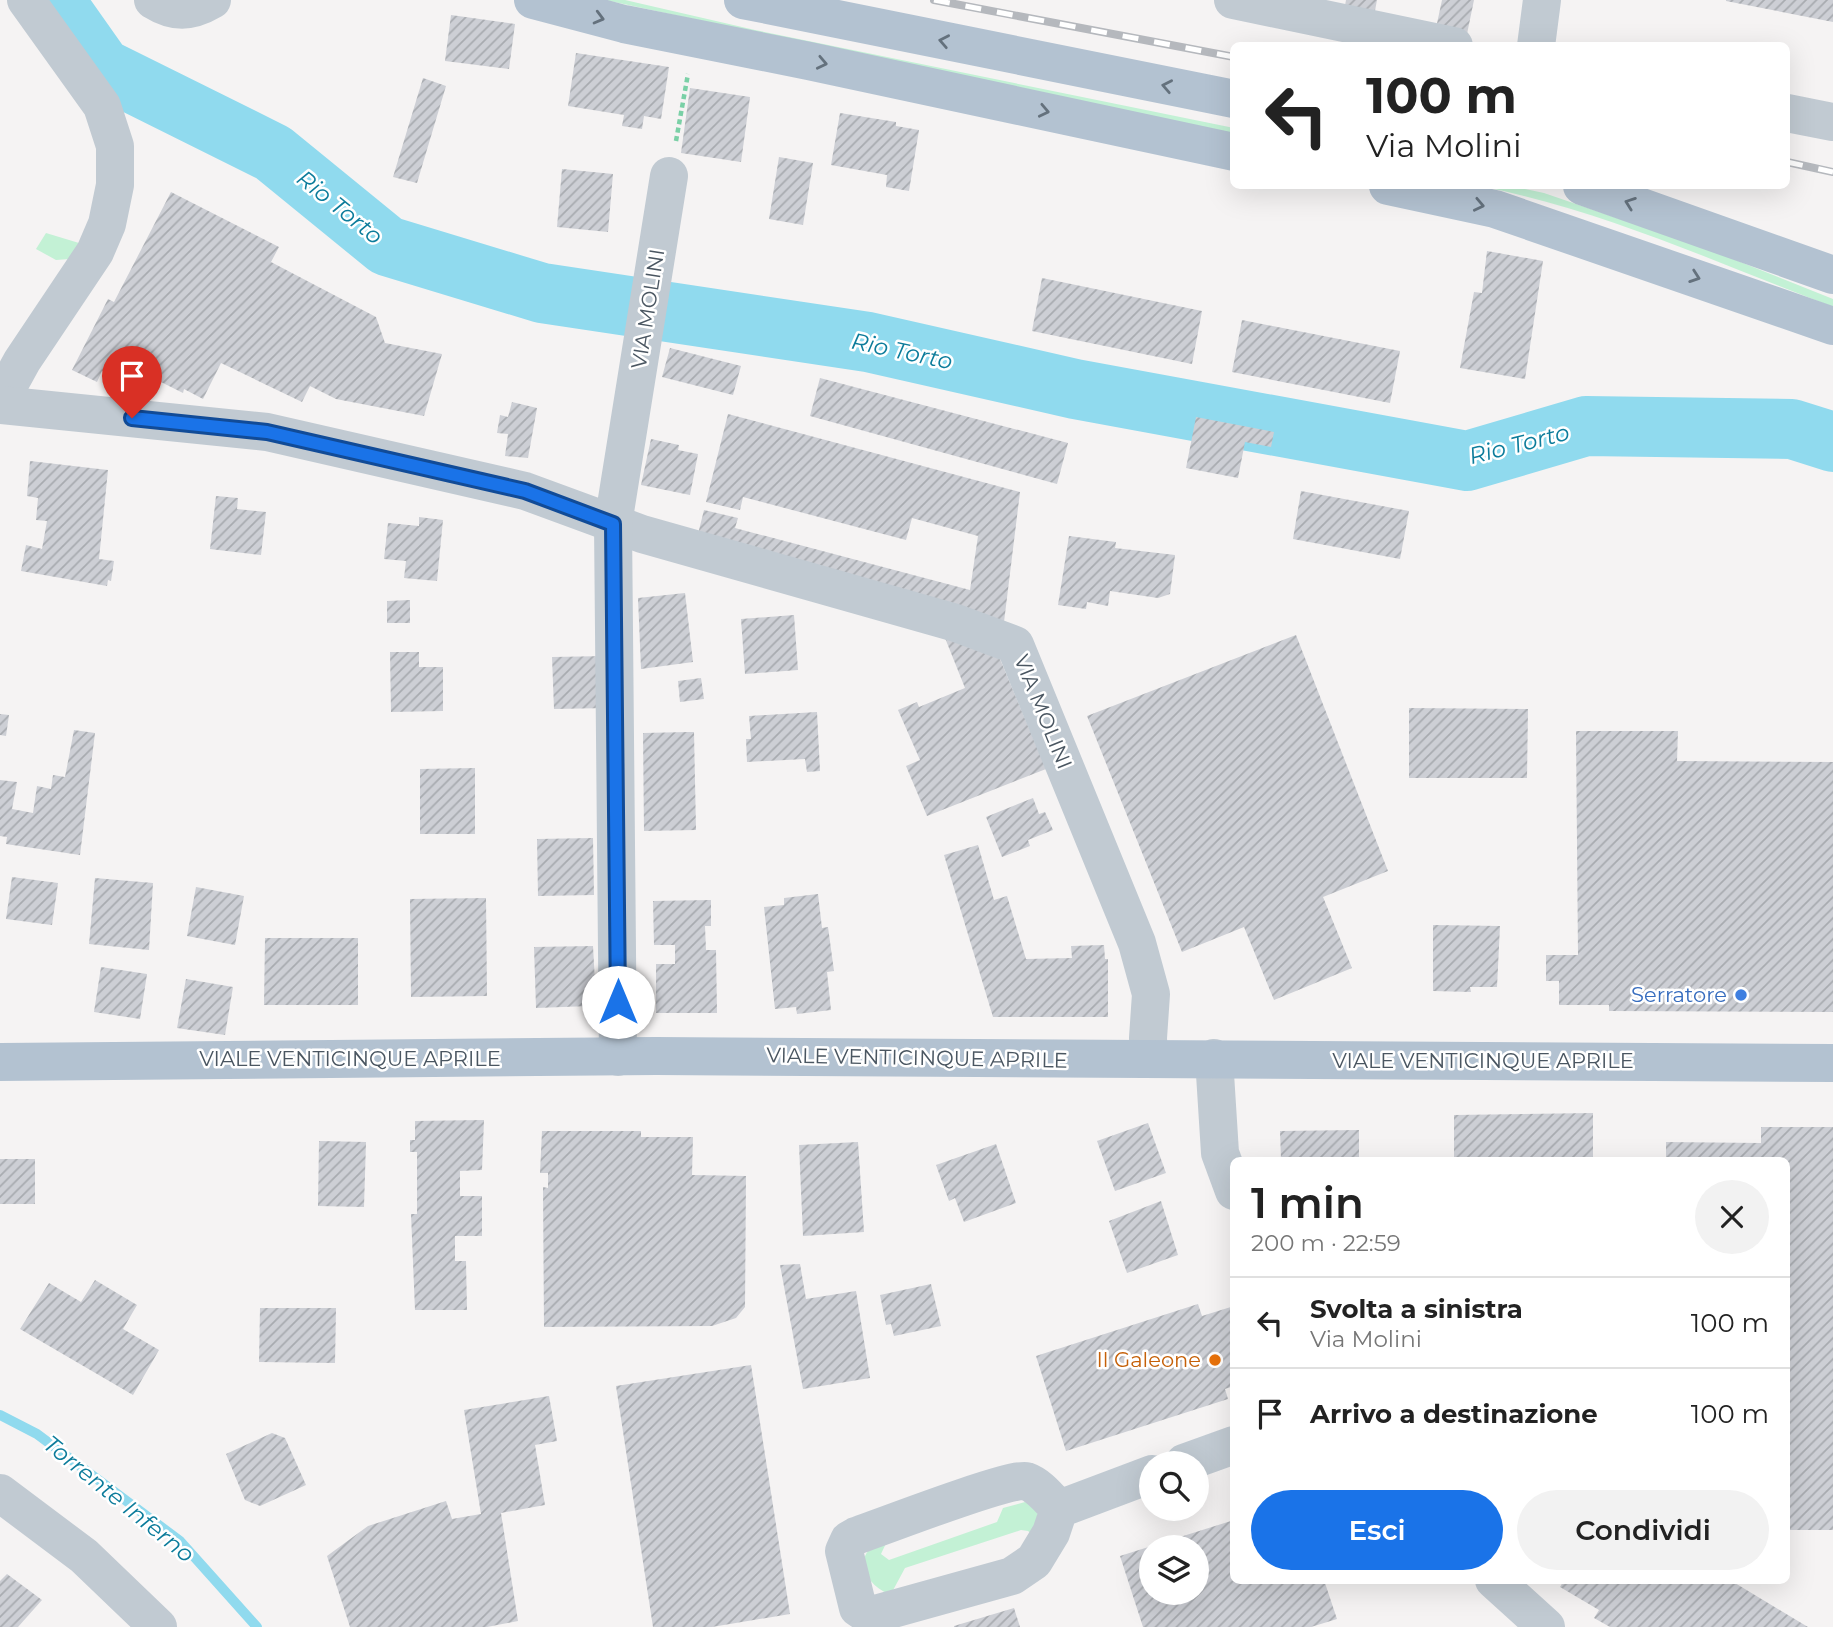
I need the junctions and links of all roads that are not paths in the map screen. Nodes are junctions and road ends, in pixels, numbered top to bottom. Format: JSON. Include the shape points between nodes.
{"nodes":[{"id":1,"x":26,"y":0,"type":"edge"},
{"id":2,"x":153,"y":0,"type":"edge"},
{"id":3,"x":212,"y":0,"type":"edge"},
{"id":4,"x":533,"y":0,"type":"edge"},
{"id":5,"x":743,"y":0,"type":"edge"},
{"id":6,"x":1233,"y":0,"type":"edge"},
{"id":7,"x":1542,"y":0,"type":"edge"},
{"id":8,"x":1435,"y":42,"type":"edge"},
{"id":9,"x":1537,"y":42,"type":"edge"},
{"id":10,"x":1230,"y":98,"type":"edge"},
{"id":11,"x":1790,"y":114,"type":"edge"},
{"id":12,"x":1833,"y":122,"type":"edge"},
{"id":13,"x":1230,"y":151,"type":"edge"},
{"id":14,"x":669,"y":176,"type":"road end"},
{"id":15,"x":1403,"y":189,"type":"edge"},
{"id":16,"x":1590,"y":189,"type":"edge"},
{"id":17,"x":1833,"y":275,"type":"edge"},
{"id":18,"x":1833,"y":326,"type":"edge"},
{"id":19,"x":0,"y":403,"type":"edge"},
{"id":20,"x":613,"y":524,"type":"junction"},
{"id":21,"x":618,"y":1057,"type":"junction"},
{"id":22,"x":1150,"y":1058,"type":"junction"},
{"id":23,"x":1214,"y":1058,"type":"junction"},
{"id":24,"x":0,"y":1062,"type":"edge"},
{"id":25,"x":1833,"y":1063,"type":"edge"},
{"id":26,"x":1230,"y":1180,"type":"edge"},
{"id":27,"x":1230,"y":1447,"type":"edge"},
{"id":28,"x":1209,"y":1454,"type":"edge"},
{"id":29,"x":1139,"y":1479,"type":"edge"},
{"id":30,"x":0,"y":1493,"type":"edge"},
{"id":31,"x":1059,"y":1509,"type":"junction"},
{"id":32,"x":1498,"y":1584,"type":"edge"},
{"id":33,"x":158,"y":1627,"type":"edge"},
{"id":34,"x":1546,"y":1627,"type":"edge"}],
"edges":[{"from":1,"to":19,"type":"street","via":[[102,106],[115,146],[115,185],[107,223],[94,251]]},
{"from":2,"to":3,"type":"street","via":[[171,11],[200,8]]},
{"from":4,"to":13,"type":"main road","one_way":true,"via":[[624,24]]},
{"from":10,"to":5,"type":"main road","one_way":true},
{"from":6,"to":8,"type":"street"},
{"from":7,"to":9,"type":"street"},
{"from":11,"to":12,"type":"street"},
{"from":14,"to":20,"type":"street","name":"VIA MOLINI"},
{"from":15,"to":18,"type":"main road","one_way":true,"via":[[1495,208]]},
{"from":17,"to":16,"type":"main road","one_way":true},
{"from":19,"to":20,"type":"street","name":"VIA MOLINI","via":[[267,432],[525,491]]},
{"from":20,"to":21,"type":"street","name":"VIA MOLINI"},
{"from":20,"to":22,"type":"street","name":"VIA MOLINI","via":[[956,623],[1015,645],[1137,943],[1152,994]]},
{"from":21,"to":22,"type":"main road","name":"VIALE VENTICINQUE APRILE"},
{"from":21,"to":24,"type":"main road","name":"VIALE VENTICINQUE APRILE"},
{"from":22,"to":23,"type":"main road","name":"VIALE VENTICINQUE APRILE"},
{"from":23,"to":25,"type":"main road","name":"VIALE VENTICINQUE APRILE"},
{"from":23,"to":26,"type":"street","via":[[1220,1153]]},
{"from":27,"to":28,"type":"street"},
{"from":29,"to":31,"type":"street"},
{"from":30,"to":33,"type":"street","via":[[84,1556]]},
{"from":31,"to":31,"type":"street","via":[[1051,1534],[1034,1561],[1012,1576],[875,1614],[858,1608],[844,1551],[856,1536],[1024,1480],[1038,1487]]},
{"from":32,"to":34,"type":"street"}]}
